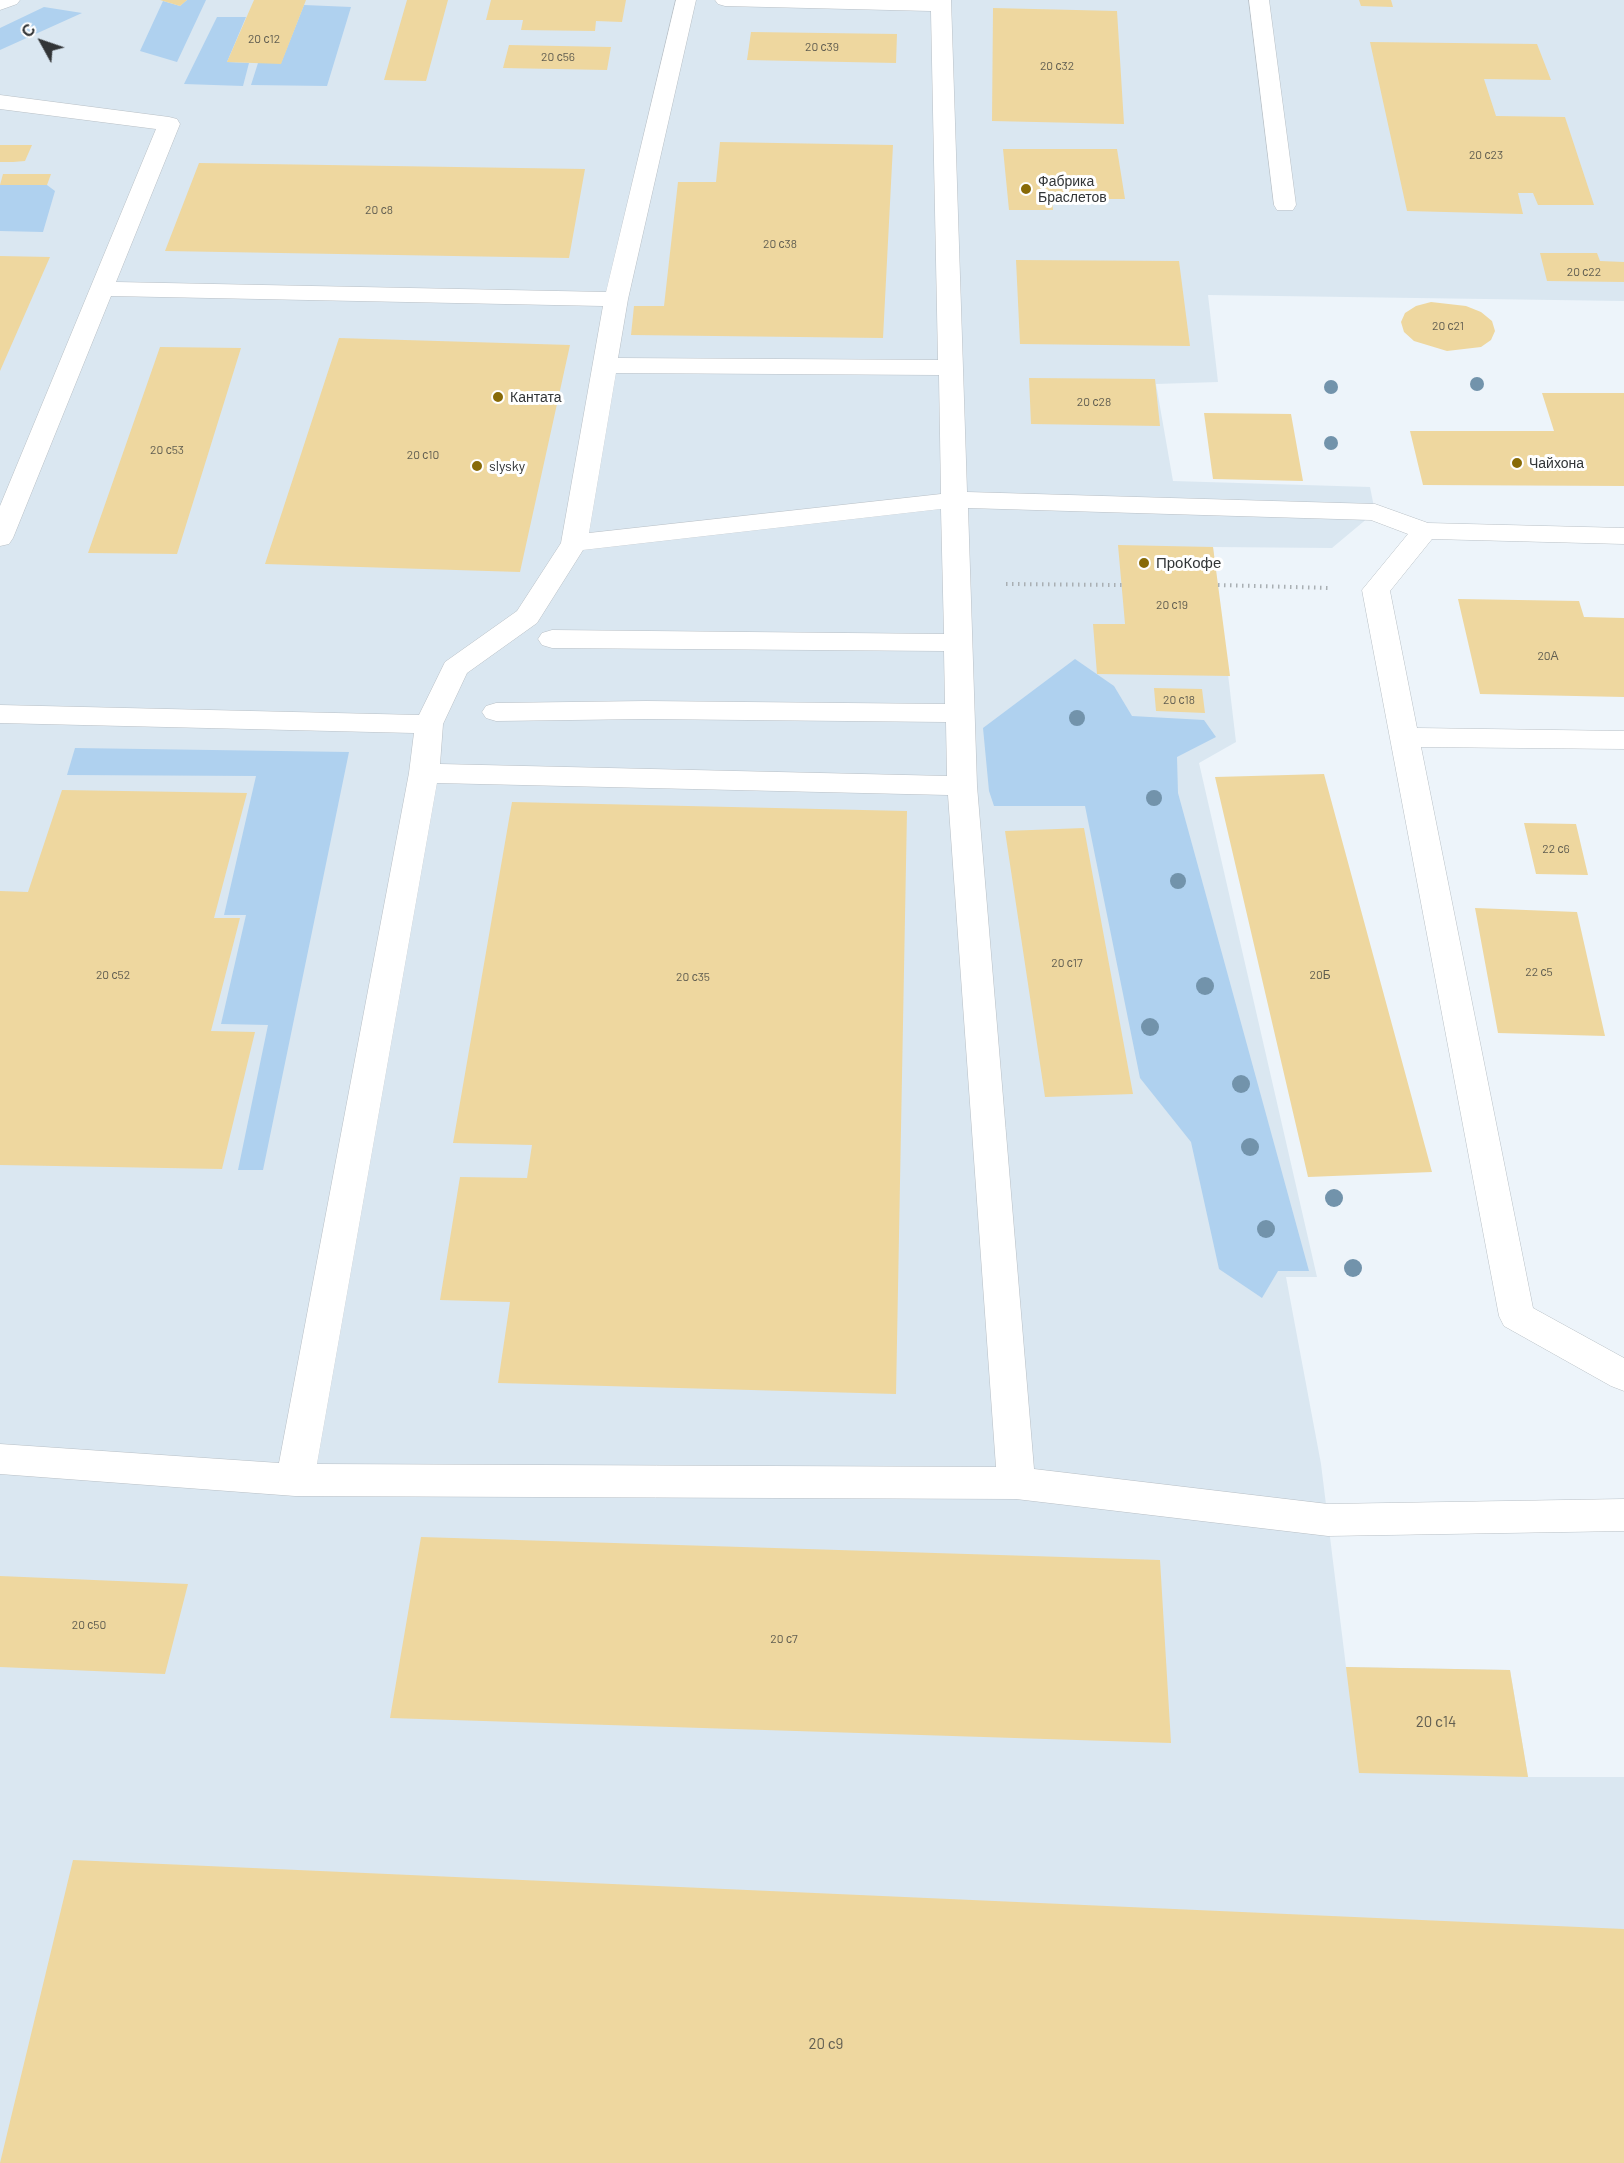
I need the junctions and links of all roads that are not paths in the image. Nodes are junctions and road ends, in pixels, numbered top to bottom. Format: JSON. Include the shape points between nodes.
{"nodes":[{"id":1,"x":9,"y":0,"type":"edge"},
{"id":2,"x":686,"y":0,"type":"edge"},
{"id":3,"x":725,"y":0,"type":"edge"},
{"id":4,"x":1259,"y":0,"type":"edge"},
{"id":5,"x":941,"y":2,"type":"edge"},
{"id":6,"x":0,"y":4,"type":"edge"},
{"id":7,"x":0,"y":102,"type":"edge"},
{"id":8,"x":1285,"y":206,"type":"dead end"},
{"id":9,"x":102,"y":289,"type":"junction"},
{"id":10,"x":616,"y":299,"type":"junction"},
{"id":11,"x":604,"y":365,"type":"junction"},
{"id":12,"x":950,"y":368,"type":"junction"},
{"id":13,"x":954,"y":500,"type":"junction"},
{"id":14,"x":1425,"y":531,"type":"junction"},
{"id":15,"x":1624,"y":536,"type":"edge"},
{"id":16,"x":0,"y":538,"type":"edge"},
{"id":17,"x":574,"y":543,"type":"junction"},
{"id":18,"x":552,"y":639,"type":"dead end"},
{"id":19,"x":959,"y":643,"type":"junction"},
{"id":20,"x":496,"y":712,"type":"dead end"},
{"id":21,"x":960,"y":713,"type":"junction"},
{"id":22,"x":0,"y":714,"type":"edge"},
{"id":23,"x":429,"y":724,"type":"junction"},
{"id":24,"x":1404,"y":737,"type":"junction"},
{"id":25,"x":1624,"y":740,"type":"edge"},
{"id":26,"x":424,"y":772,"type":"junction"},
{"id":27,"x":962,"y":786,"type":"junction"},
{"id":28,"x":1624,"y":1376,"type":"edge"},
{"id":29,"x":0,"y":1459,"type":"edge"},
{"id":30,"x":295,"y":1479,"type":"junction"},
{"id":31,"x":1016,"y":1483,"type":"junction"},
{"id":32,"x":1624,"y":1515,"type":"edge"}],
"edges":[{"from":1,"to":6,"type":"lane"},
{"from":2,"to":10,"type":"lane"},
{"from":3,"to":5,"type":"lane"},
{"from":4,"to":8,"type":"lane"},
{"from":5,"to":12,"type":"lane"},
{"from":7,"to":9,"type":"lane","via":[[169,124]]},
{"from":9,"to":10,"type":"lane"},
{"from":9,"to":16,"type":"lane"},
{"from":10,"to":11,"type":"lane"},
{"from":11,"to":12,"type":"lane"},
{"from":11,"to":17,"type":"lane"},
{"from":12,"to":13,"type":"lane"},
{"from":13,"to":14,"type":"lane","via":[[1375,512]]},
{"from":13,"to":17,"type":"lane"},
{"from":13,"to":19,"type":"lane"},
{"from":14,"to":15,"type":"lane"},
{"from":14,"to":24,"type":"lane","via":[[1376,590]]},
{"from":17,"to":23,"type":"lane","via":[[527,617],[455,668]]},
{"from":18,"to":19,"type":"lane"},
{"from":19,"to":21,"type":"lane"},
{"from":20,"to":21,"type":"lane"},
{"from":21,"to":27,"type":"lane"},
{"from":22,"to":23,"type":"lane"},
{"from":23,"to":26,"type":"lane"},
{"from":24,"to":25,"type":"lane"},
{"from":24,"to":28,"type":"lane","via":[[1517,1316]]},
{"from":26,"to":27,"type":"lane"},
{"from":26,"to":30,"type":"lane"},
{"from":27,"to":31,"type":"lane"},
{"from":29,"to":30,"type":"lane"},
{"from":30,"to":31,"type":"lane"},
{"from":31,"to":32,"type":"lane","via":[[1328,1520]]}]}
